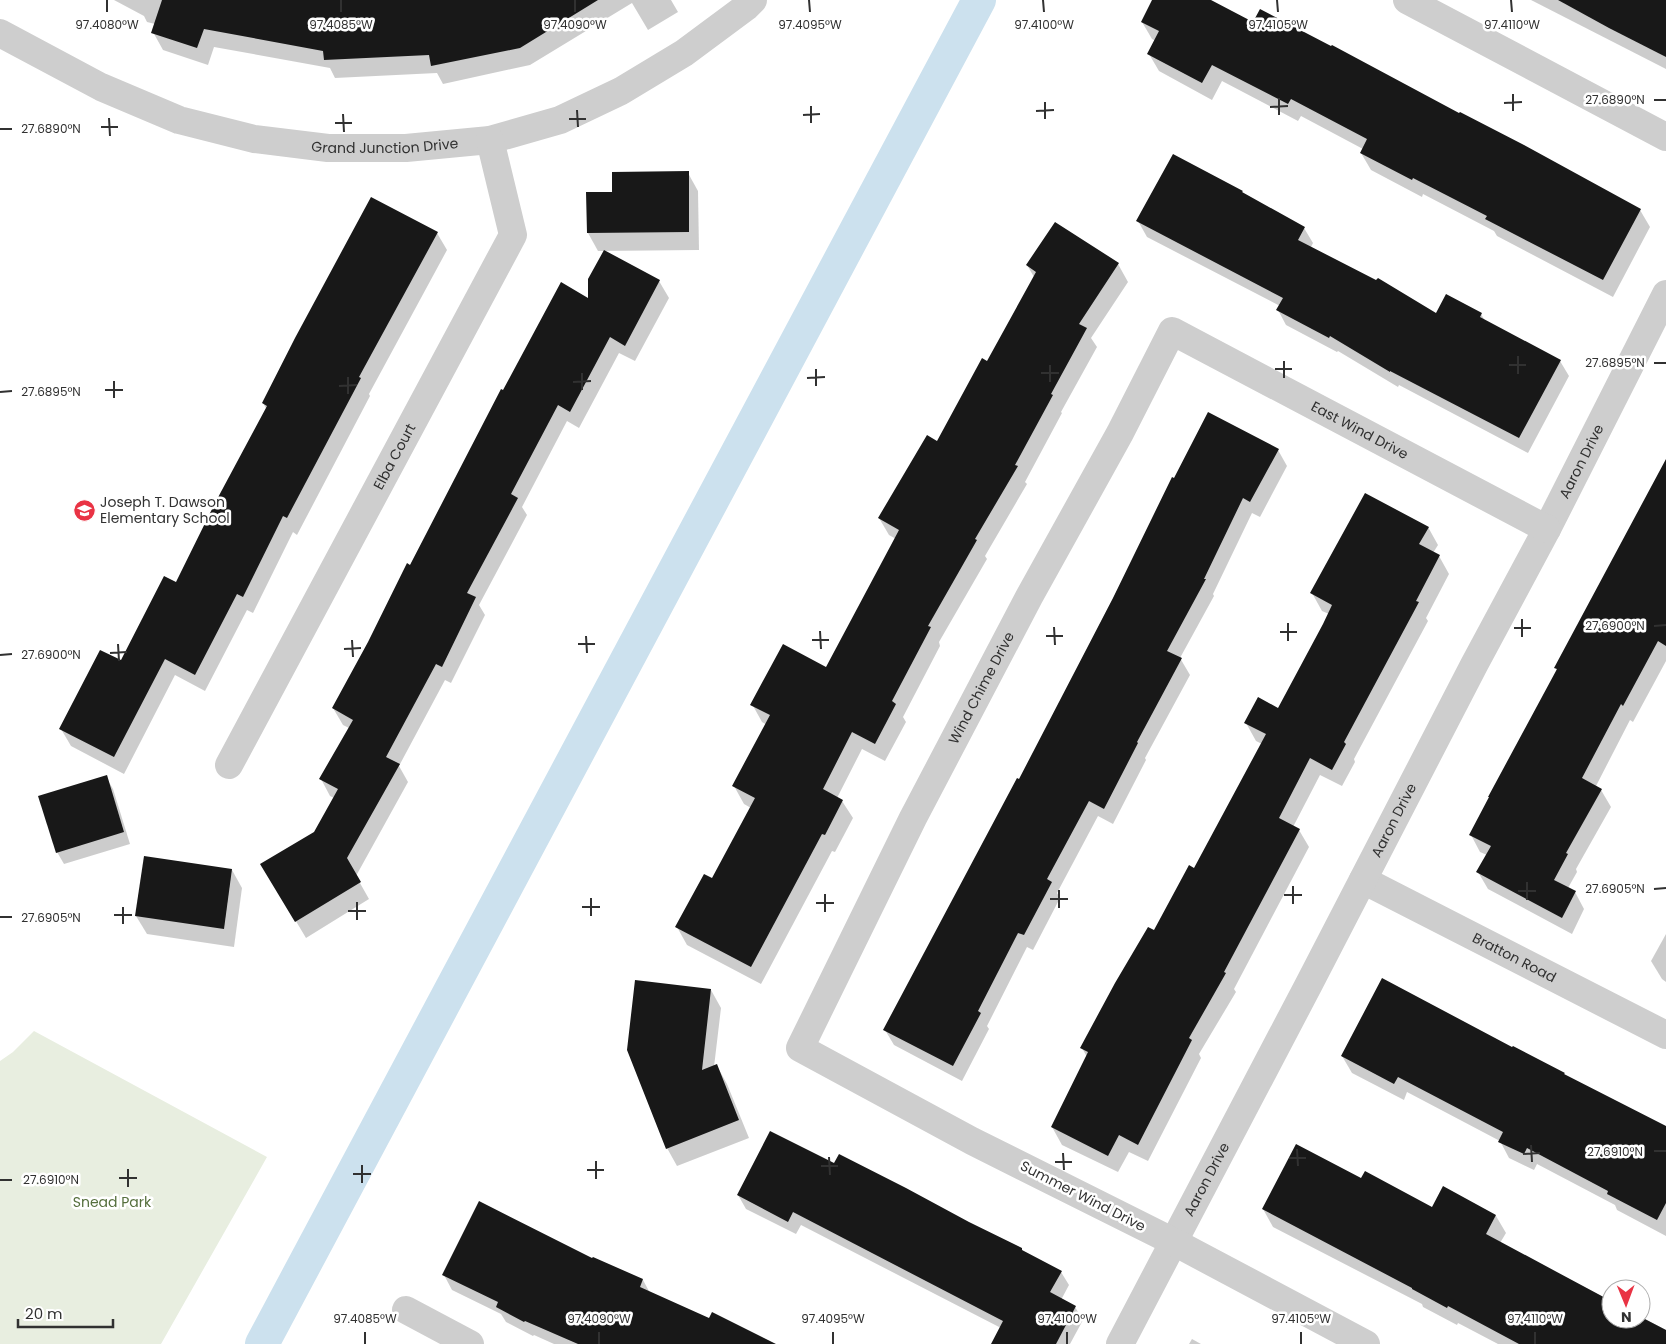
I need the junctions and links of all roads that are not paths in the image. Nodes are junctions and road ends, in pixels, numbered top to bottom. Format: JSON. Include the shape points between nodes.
{"nodes":[{"id":1,"x":753,"y":0,"type":"edge"},
{"id":2,"x":1408,"y":0,"type":"edge"},
{"id":3,"x":0,"y":33,"type":"edge"},
{"id":4,"x":1666,"y":137,"type":"edge"},
{"id":5,"x":490,"y":140,"type":"junction"},
{"id":6,"x":1666,"y":294,"type":"edge"},
{"id":7,"x":1172,"y":331,"type":"joint"},
{"id":8,"x":1547,"y":529,"type":"junction"},
{"id":9,"x":229,"y":765,"type":"dead end"},
{"id":10,"x":1363,"y":880,"type":"junction"},
{"id":11,"x":1666,"y":1035,"type":"edge"},
{"id":12,"x":800,"y":1048,"type":"joint"},
{"id":13,"x":1174,"y":1242,"type":"junction"},
{"id":14,"x":406,"y":1310,"type":"dead end"},
{"id":15,"x":470,"y":1344,"type":"edge"},
{"id":16,"x":1120,"y":1344,"type":"edge"},
{"id":17,"x":1366,"y":1344,"type":"edge"}],
"edges":[{"from":1,"to":5,"type":"street","name":"Grand Junction Drive","via":[[684,53],[621,91],[560,120]]},
{"from":2,"to":4,"type":"street"},
{"from":3,"to":5,"type":"street","name":"Grand Junction Drive","via":[[101,86],[179,120],[254,138],[328,148],[406,148]]},
{"from":5,"to":9,"type":"street","name":"Elba Court","via":[[513,235]]},
{"from":6,"to":8,"type":"street","name":"Aaron Drive"},
{"from":7,"to":8,"type":"street","name":"East Wind Drive"},
{"from":7,"to":12,"type":"street","name":"Wind Chime Drive","via":[[913,818]]},
{"from":8,"to":10,"type":"street","name":"Aaron Drive"},
{"from":10,"to":11,"type":"street","name":"Bratton Road"},
{"from":10,"to":13,"type":"street","name":"Aaron Drive"},
{"from":12,"to":13,"type":"street","name":"Summer Wind Drive","via":[[972,1141]]},
{"from":13,"to":16,"type":"street","name":"Aaron Drive"},
{"from":13,"to":17,"type":"street","name":"Summer Wind Drive"},
{"from":14,"to":15,"type":"street"}]}
